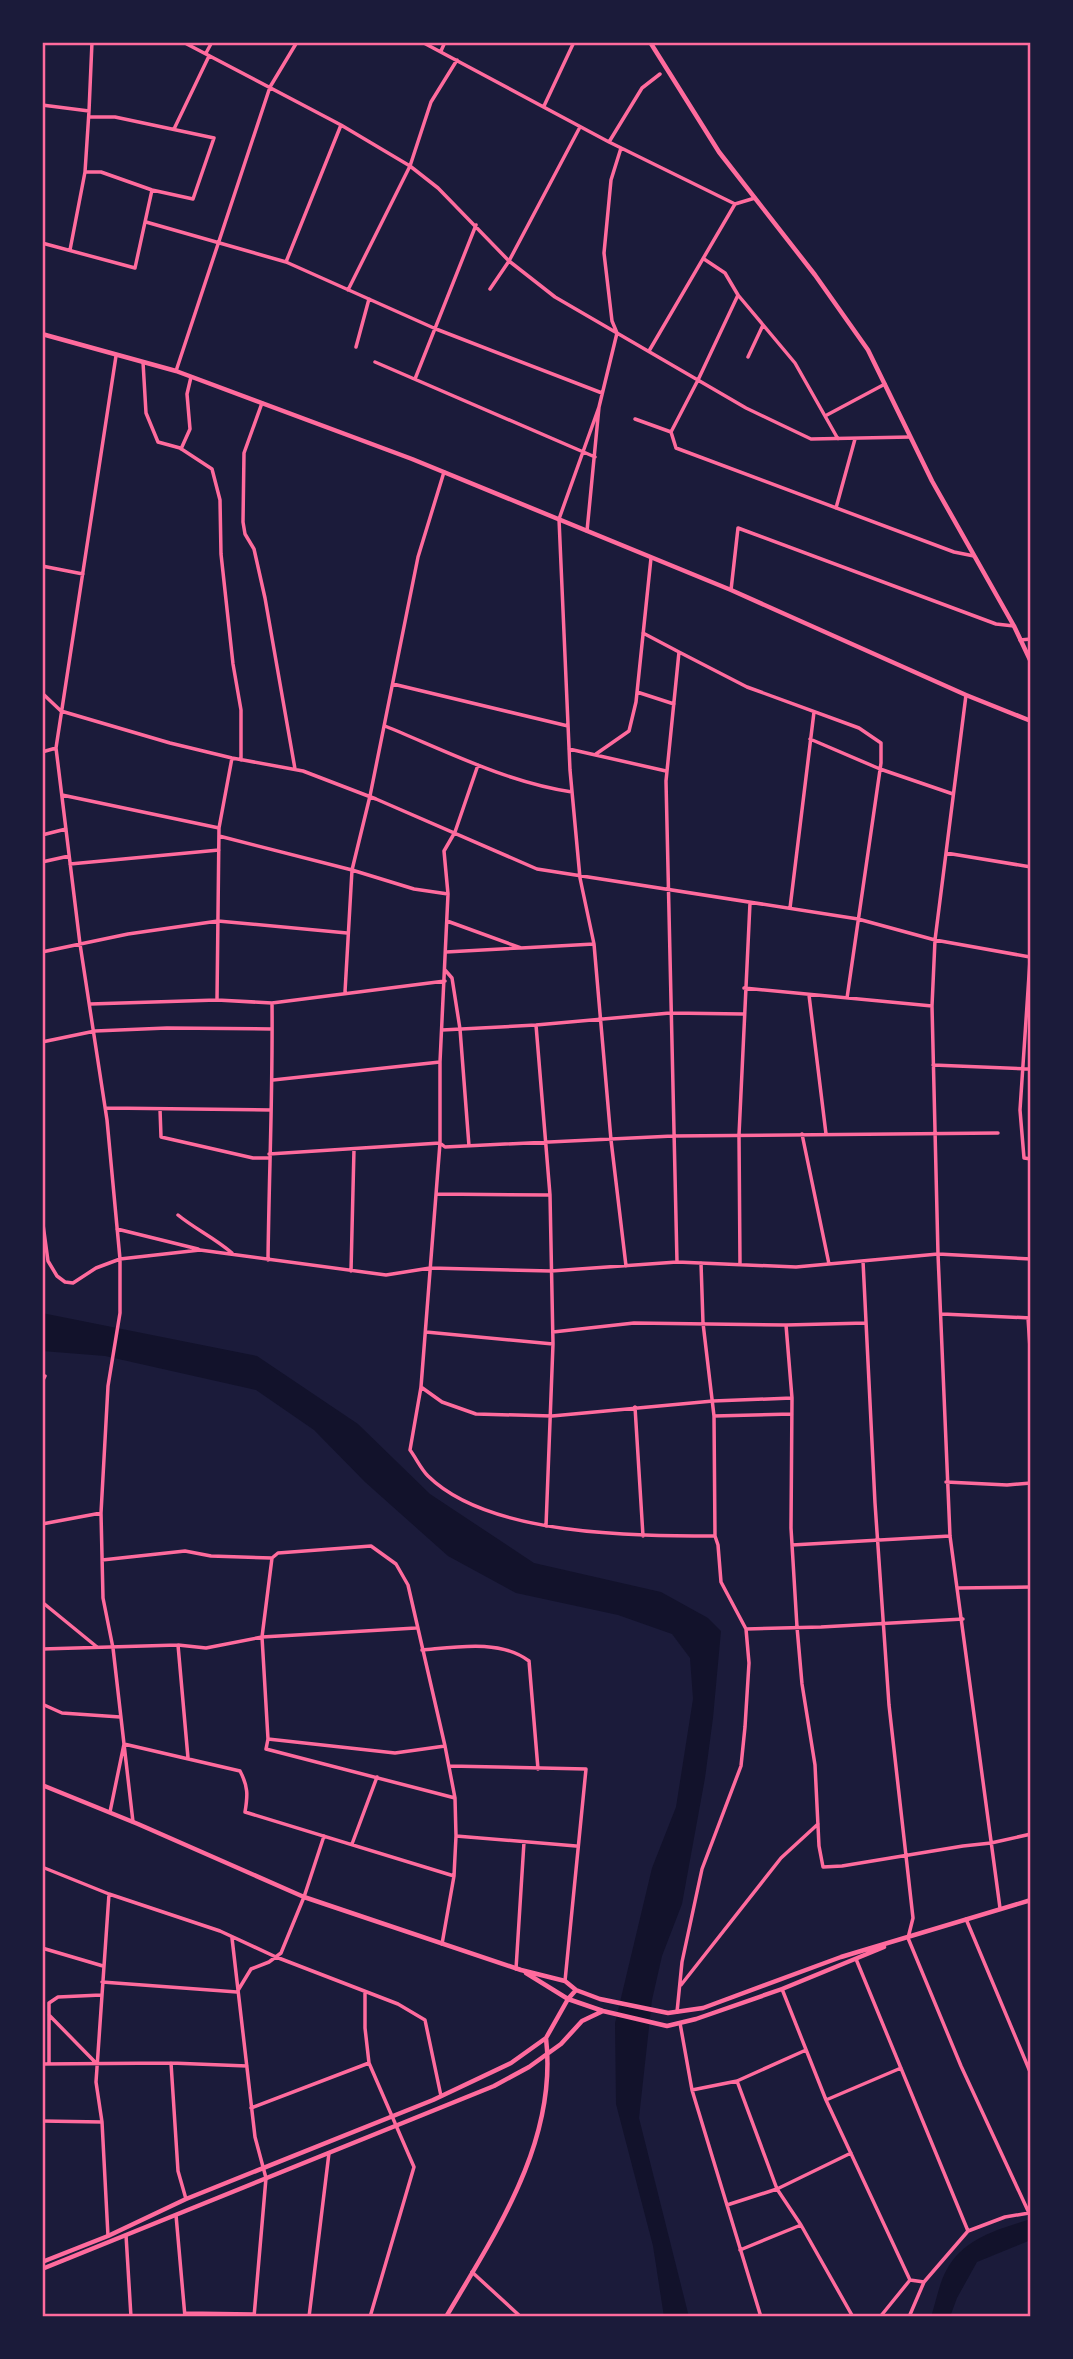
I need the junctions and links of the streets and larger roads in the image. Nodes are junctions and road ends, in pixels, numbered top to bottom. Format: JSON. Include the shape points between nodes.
{"nodes":[{"id":1,"x":92,"y":42,"type":"edge"},
{"id":2,"x":183,"y":42,"type":"edge"},
{"id":3,"x":212,"y":42,"type":"edge"},
{"id":4,"x":297,"y":42,"type":"edge"},
{"id":5,"x":422,"y":42,"type":"edge"},
{"id":6,"x":445,"y":42,"type":"edge"},
{"id":7,"x":574,"y":42,"type":"edge"},
{"id":8,"x":650,"y":42,"type":"edge"},
{"id":9,"x":441,"y":51,"type":"junction"},
{"id":10,"x":207,"y":54,"type":"junction"},
{"id":11,"x":457,"y":60,"type":"junction"},
{"id":12,"x":660,"y":74,"type":"dead end"},
{"id":13,"x":270,"y":87,"type":"junction"},
{"id":14,"x":42,"y":105,"type":"edge"},
{"id":15,"x":544,"y":106,"type":"junction"},
{"id":16,"x":89,"y":111,"type":"junction"},
{"id":17,"x":89,"y":117,"type":"junction"},
{"id":18,"x":341,"y":125,"type":"junction"},
{"id":19,"x":580,"y":127,"type":"junction"},
{"id":20,"x":174,"y":129,"type":"junction"},
{"id":21,"x":609,"y":142,"type":"junction"},
{"id":22,"x":621,"y":148,"type":"junction"},
{"id":23,"x":410,"y":166,"type":"junction"},
{"id":24,"x":85,"y":172,"type":"junction"},
{"id":25,"x":152,"y":190,"type":"junction"},
{"id":26,"x":755,"y":198,"type":"junction"},
{"id":27,"x":735,"y":204,"type":"junction"},
{"id":28,"x":146,"y":222,"type":"junction"},
{"id":29,"x":476,"y":225,"type":"junction"},
{"id":30,"x":42,"y":243,"type":"edge"},
{"id":31,"x":218,"y":243,"type":"junction"},
{"id":32,"x":69,"y":251,"type":"junction"},
{"id":33,"x":704,"y":259,"type":"junction"},
{"id":34,"x":509,"y":261,"type":"junction"},
{"id":35,"x":286,"y":262,"type":"junction"},
{"id":36,"x":490,"y":289,"type":"dead end"},
{"id":37,"x":348,"y":290,"type":"junction"},
{"id":38,"x":738,"y":295,"type":"junction"},
{"id":39,"x":369,"y":299,"type":"junction"},
{"id":40,"x":763,"y":325,"type":"junction"},
{"id":41,"x":436,"y":329,"type":"junction"},
{"id":42,"x":617,"y":333,"type":"junction"},
{"id":43,"x":42,"y":334,"type":"edge"},
{"id":44,"x":356,"y":347,"type":"dead end"},
{"id":45,"x":649,"y":351,"type":"junction"},
{"id":46,"x":116,"y":356,"type":"junction"},
{"id":47,"x":748,"y":357,"type":"dead end"},
{"id":48,"x":143,"y":362,"type":"junction"},
{"id":49,"x":375,"y":362,"type":"dead end"},
{"id":50,"x":176,"y":371,"type":"junction"},
{"id":51,"x":191,"y":377,"type":"junction"},
{"id":52,"x":415,"y":379,"type":"junction"},
{"id":53,"x":698,"y":380,"type":"junction"},
{"id":54,"x":885,"y":384,"type":"junction"},
{"id":55,"x":602,"y":393,"type":"junction"},
{"id":56,"x":262,"y":403,"type":"junction"},
{"id":57,"x":599,"y":407,"type":"junction"},
{"id":58,"x":825,"y":416,"type":"junction"},
{"id":59,"x":635,"y":419,"type":"dead end"},
{"id":60,"x":671,"y":432,"type":"junction"},
{"id":61,"x":910,"y":437,"type":"junction"},
{"id":62,"x":838,"y":439,"type":"junction"},
{"id":63,"x":855,"y":439,"type":"junction"},
{"id":64,"x":181,"y":449,"type":"junction"},
{"id":65,"x":582,"y":451,"type":"junction"},
{"id":66,"x":595,"y":457,"type":"junction"},
{"id":67,"x":444,"y":472,"type":"junction"},
{"id":68,"x":836,"y":508,"type":"junction"},
{"id":69,"x":559,"y":519,"type":"junction"},
{"id":70,"x":587,"y":531,"type":"junction"},
{"id":71,"x":651,"y":556,"type":"junction"},
{"id":72,"x":974,"y":556,"type":"junction"},
{"id":73,"x":42,"y":566,"type":"edge"},
{"id":74,"x":83,"y":574,"type":"junction"},
{"id":75,"x":732,"y":590,"type":"junction"},
{"id":76,"x":1014,"y":626,"type":"junction"},
{"id":77,"x":643,"y":633,"type":"junction"},
{"id":78,"x":1031,"y":639,"type":"edge"},
{"id":79,"x":1020,"y":640,"type":"junction"},
{"id":80,"x":679,"y":652,"type":"junction"},
{"id":81,"x":1031,"y":662,"type":"edge"},
{"id":82,"x":393,"y":684,"type":"junction"},
{"id":83,"x":637,"y":692,"type":"junction"},
{"id":84,"x":42,"y":693,"type":"edge"},
{"id":85,"x":966,"y":695,"type":"junction"},
{"id":86,"x":674,"y":704,"type":"junction"},
{"id":87,"x":61,"y":711,"type":"junction"},
{"id":88,"x":814,"y":712,"type":"junction"},
{"id":89,"x":1031,"y":721,"type":"edge"},
{"id":90,"x":385,"y":726,"type":"junction"},
{"id":91,"x":568,"y":726,"type":"junction"},
{"id":92,"x":810,"y":738,"type":"junction"},
{"id":93,"x":56,"y":748,"type":"junction"},
{"id":94,"x":569,"y":749,"type":"junction"},
{"id":95,"x":42,"y":752,"type":"edge"},
{"id":96,"x":596,"y":754,"type":"junction"},
{"id":97,"x":232,"y":758,"type":"junction"},
{"id":98,"x":241,"y":760,"type":"junction"},
{"id":99,"x":478,"y":765,"type":"junction"},
{"id":100,"x":295,"y":769,"type":"junction"},
{"id":101,"x":880,"y":769,"type":"junction"},
{"id":102,"x":666,"y":772,"type":"junction"},
{"id":103,"x":572,"y":792,"type":"junction"},
{"id":104,"x":953,"y":794,"type":"junction"},
{"id":105,"x":62,"y":795,"type":"junction"},
{"id":106,"x":370,"y":796,"type":"junction"},
{"id":107,"x":219,"y":828,"type":"junction"},
{"id":108,"x":66,"y":829,"type":"junction"},
{"id":109,"x":455,"y":832,"type":"junction"},
{"id":110,"x":42,"y":835,"type":"edge"},
{"id":111,"x":219,"y":836,"type":"junction"},
{"id":112,"x":219,"y":850,"type":"junction"},
{"id":113,"x":946,"y":853,"type":"junction"},
{"id":114,"x":69,"y":856,"type":"junction"},
{"id":115,"x":42,"y":862,"type":"edge"},
{"id":116,"x":70,"y":863,"type":"junction"},
{"id":117,"x":1031,"y":867,"type":"edge"},
{"id":118,"x":352,"y":870,"type":"junction"},
{"id":119,"x":580,"y":878,"type":"junction"},
{"id":120,"x":670,"y":889,"type":"junction"},
{"id":121,"x":448,"y":894,"type":"junction"},
{"id":122,"x":750,"y":902,"type":"junction"},
{"id":123,"x":790,"y":908,"type":"junction"},
{"id":124,"x":858,"y":919,"type":"junction"},
{"id":125,"x":218,"y":921,"type":"junction"},
{"id":126,"x":447,"y":921,"type":"junction"},
{"id":127,"x":347,"y":933,"type":"junction"},
{"id":128,"x":935,"y":940,"type":"junction"},
{"id":129,"x":80,"y":944,"type":"junction"},
{"id":130,"x":594,"y":944,"type":"junction"},
{"id":131,"x":1031,"y":945,"type":"edge"},
{"id":132,"x":521,"y":948,"type":"junction"},
{"id":133,"x":42,"y":952,"type":"edge"},
{"id":134,"x":446,"y":952,"type":"junction"},
{"id":135,"x":1030,"y":957,"type":"edge"},
{"id":136,"x":445,"y":970,"type":"junction"},
{"id":137,"x":445,"y":981,"type":"junction"},
{"id":138,"x":744,"y":988,"type":"junction"},
{"id":139,"x":345,"y":992,"type":"junction"},
{"id":140,"x":809,"y":995,"type":"junction"},
{"id":141,"x":847,"y":998,"type":"junction"},
{"id":142,"x":217,"y":1000,"type":"junction"},
{"id":143,"x":272,"y":1003,"type":"junction"},
{"id":144,"x":90,"y":1004,"type":"junction"},
{"id":145,"x":932,"y":1006,"type":"junction"},
{"id":146,"x":670,"y":1013,"type":"junction"},
{"id":147,"x":743,"y":1014,"type":"junction"},
{"id":148,"x":601,"y":1020,"type":"junction"},
{"id":149,"x":536,"y":1025,"type":"junction"},
{"id":150,"x":272,"y":1029,"type":"junction"},
{"id":151,"x":460,"y":1029,"type":"junction"},
{"id":152,"x":442,"y":1030,"type":"junction"},
{"id":153,"x":95,"y":1031,"type":"junction"},
{"id":154,"x":42,"y":1042,"type":"edge"},
{"id":155,"x":440,"y":1062,"type":"junction"},
{"id":156,"x":933,"y":1065,"type":"junction"},
{"id":157,"x":1021,"y":1069,"type":"junction"},
{"id":158,"x":1031,"y":1069,"type":"edge"},
{"id":159,"x":273,"y":1080,"type":"junction"},
{"id":160,"x":106,"y":1108,"type":"junction"},
{"id":161,"x":160,"y":1109,"type":"junction"},
{"id":162,"x":271,"y":1110,"type":"junction"},
{"id":163,"x":937,"y":1132,"type":"junction"},
{"id":164,"x":998,"y":1133,"type":"dead end"},
{"id":165,"x":826,"y":1134,"type":"junction"},
{"id":166,"x":739,"y":1135,"type":"junction"},
{"id":167,"x":802,"y":1135,"type":"junction"},
{"id":168,"x":673,"y":1136,"type":"junction"},
{"id":169,"x":611,"y":1139,"type":"junction"},
{"id":170,"x":440,"y":1143,"type":"junction"},
{"id":171,"x":545,"y":1143,"type":"junction"},
{"id":172,"x":469,"y":1146,"type":"junction"},
{"id":173,"x":354,"y":1149,"type":"junction"},
{"id":174,"x":269,"y":1156,"type":"junction"},
{"id":175,"x":1031,"y":1158,"type":"edge"},
{"id":176,"x":437,"y":1195,"type":"junction"},
{"id":177,"x":550,"y":1195,"type":"junction"},
{"id":178,"x":178,"y":1215,"type":"dead end"},
{"id":179,"x":42,"y":1217,"type":"edge"},
{"id":180,"x":117,"y":1229,"type":"junction"},
{"id":181,"x":200,"y":1250,"type":"junction"},
{"id":182,"x":938,"y":1254,"type":"junction"},
{"id":183,"x":233,"y":1255,"type":"junction"},
{"id":184,"x":120,"y":1259,"type":"junction"},
{"id":185,"x":1031,"y":1259,"type":"edge"},
{"id":186,"x":268,"y":1260,"type":"junction"},
{"id":187,"x":863,"y":1261,"type":"junction"},
{"id":188,"x":677,"y":1262,"type":"junction"},
{"id":189,"x":701,"y":1263,"type":"junction"},
{"id":190,"x":740,"y":1264,"type":"junction"},
{"id":191,"x":829,"y":1264,"type":"junction"},
{"id":192,"x":626,"y":1266,"type":"junction"},
{"id":193,"x":430,"y":1268,"type":"junction"},
{"id":194,"x":351,"y":1271,"type":"junction"},
{"id":195,"x":551,"y":1271,"type":"junction"},
{"id":196,"x":942,"y":1314,"type":"junction"},
{"id":197,"x":1029,"y":1318,"type":"edge"},
{"id":198,"x":703,"y":1323,"type":"junction"},
{"id":199,"x":866,"y":1323,"type":"junction"},
{"id":200,"x":786,"y":1325,"type":"junction"},
{"id":201,"x":426,"y":1332,"type":"junction"},
{"id":202,"x":553,"y":1332,"type":"junction"},
{"id":203,"x":553,"y":1344,"type":"junction"},
{"id":204,"x":1031,"y":1363,"type":"edge"},
{"id":205,"x":45,"y":1376,"type":"dead end"},
{"id":206,"x":42,"y":1382,"type":"edge"},
{"id":207,"x":421,"y":1387,"type":"junction"},
{"id":208,"x":792,"y":1398,"type":"junction"},
{"id":209,"x":713,"y":1401,"type":"junction"},
{"id":210,"x":635,"y":1407,"type":"junction"},
{"id":211,"x":792,"y":1414,"type":"junction"},
{"id":212,"x":552,"y":1416,"type":"junction"},
{"id":213,"x":714,"y":1416,"type":"junction"},
{"id":214,"x":947,"y":1482,"type":"junction"},
{"id":215,"x":1031,"y":1483,"type":"edge"},
{"id":216,"x":101,"y":1513,"type":"junction"},
{"id":217,"x":42,"y":1524,"type":"edge"},
{"id":218,"x":546,"y":1526,"type":"junction"},
{"id":219,"x":715,"y":1535,"type":"junction"},
{"id":220,"x":643,"y":1536,"type":"junction"},
{"id":221,"x":950,"y":1536,"type":"junction"},
{"id":222,"x":878,"y":1541,"type":"junction"},
{"id":223,"x":792,"y":1545,"type":"junction"},
{"id":224,"x":272,"y":1558,"type":"junction"},
{"id":225,"x":102,"y":1560,"type":"junction"},
{"id":226,"x":1031,"y":1587,"type":"edge"},
{"id":227,"x":958,"y":1588,"type":"junction"},
{"id":228,"x":42,"y":1602,"type":"edge"},
{"id":229,"x":963,"y":1619,"type":"junction"},
{"id":230,"x":884,"y":1624,"type":"junction"},
{"id":231,"x":797,"y":1627,"type":"junction"},
{"id":232,"x":417,"y":1628,"type":"junction"},
{"id":233,"x":746,"y":1629,"type":"junction"},
{"id":234,"x":262,"y":1637,"type":"junction"},
{"id":235,"x":178,"y":1645,"type":"junction"},
{"id":236,"x":98,"y":1647,"type":"junction"},
{"id":237,"x":113,"y":1648,"type":"junction"},
{"id":238,"x":42,"y":1649,"type":"edge"},
{"id":239,"x":422,"y":1650,"type":"junction"},
{"id":240,"x":42,"y":1704,"type":"edge"},
{"id":241,"x":120,"y":1717,"type":"junction"},
{"id":242,"x":268,"y":1739,"type":"junction"},
{"id":243,"x":124,"y":1744,"type":"junction"},
{"id":244,"x":445,"y":1746,"type":"junction"},
{"id":245,"x":188,"y":1759,"type":"junction"},
{"id":246,"x":449,"y":1766,"type":"junction"},
{"id":247,"x":538,"y":1769,"type":"junction"},
{"id":248,"x":377,"y":1777,"type":"junction"},
{"id":249,"x":42,"y":1785,"type":"edge"},
{"id":250,"x":455,"y":1798,"type":"junction"},
{"id":251,"x":110,"y":1813,"type":"junction"},
{"id":252,"x":133,"y":1822,"type":"junction"},
{"id":253,"x":818,"y":1824,"type":"junction"},
{"id":254,"x":1031,"y":1834,"type":"edge"},
{"id":255,"x":324,"y":1836,"type":"junction"},
{"id":256,"x":456,"y":1836,"type":"junction"},
{"id":257,"x":524,"y":1842,"type":"junction"},
{"id":258,"x":991,"y":1843,"type":"junction"},
{"id":259,"x":352,"y":1844,"type":"junction"},
{"id":260,"x":577,"y":1846,"type":"junction"},
{"id":261,"x":906,"y":1856,"type":"junction"},
{"id":262,"x":42,"y":1867,"type":"edge"},
{"id":263,"x":454,"y":1876,"type":"junction"},
{"id":264,"x":109,"y":1894,"type":"junction"},
{"id":265,"x":304,"y":1897,"type":"junction"},
{"id":266,"x":1031,"y":1900,"type":"edge"},
{"id":267,"x":1000,"y":1908,"type":"junction"},
{"id":268,"x":966,"y":1919,"type":"junction"},
{"id":269,"x":232,"y":1938,"type":"junction"},
{"id":270,"x":908,"y":1938,"type":"junction"},
{"id":271,"x":442,"y":1944,"type":"junction"},
{"id":272,"x":42,"y":1948,"type":"edge"},
{"id":273,"x":276,"y":1957,"type":"junction"},
{"id":274,"x":856,"y":1959,"type":"junction"},
{"id":275,"x":103,"y":1966,"type":"junction"},
{"id":276,"x":518,"y":1969,"type":"junction"},
{"id":277,"x":565,"y":1981,"type":"junction"},
{"id":278,"x":102,"y":1982,"type":"junction"},
{"id":279,"x":680,"y":1986,"type":"junction"},
{"id":280,"x":782,"y":1989,"type":"junction"},
{"id":281,"x":576,"y":1990,"type":"junction"},
{"id":282,"x":237,"y":1992,"type":"junction"},
{"id":283,"x":365,"y":1993,"type":"junction"},
{"id":284,"x":101,"y":1995,"type":"junction"},
{"id":285,"x":568,"y":1999,"type":"junction"},
{"id":286,"x":603,"y":2011,"type":"junction"},
{"id":287,"x":677,"y":2012,"type":"junction"},
{"id":288,"x":47,"y":2014,"type":"junction"},
{"id":289,"x":680,"y":2023,"type":"junction"},
{"id":290,"x":546,"y":2038,"type":"junction"},
{"id":291,"x":806,"y":2050,"type":"junction"},
{"id":292,"x":548,"y":2053,"type":"junction"},
{"id":293,"x":171,"y":2063,"type":"junction"},
{"id":294,"x":369,"y":2063,"type":"junction"},
{"id":295,"x":42,"y":2064,"type":"edge"},
{"id":296,"x":49,"y":2064,"type":"junction"},
{"id":297,"x":97,"y":2064,"type":"junction"},
{"id":298,"x":247,"y":2066,"type":"junction"},
{"id":299,"x":901,"y":2068,"type":"junction"},
{"id":300,"x":1031,"y":2074,"type":"edge"},
{"id":301,"x":737,"y":2081,"type":"junction"},
{"id":302,"x":692,"y":2090,"type":"junction"},
{"id":303,"x":441,"y":2096,"type":"junction"},
{"id":304,"x":826,"y":2099,"type":"junction"},
{"id":305,"x":251,"y":2108,"type":"junction"},
{"id":306,"x":391,"y":2116,"type":"junction"},
{"id":307,"x":42,"y":2121,"type":"edge"},
{"id":308,"x":102,"y":2122,"type":"junction"},
{"id":309,"x":396,"y":2125,"type":"junction"},
{"id":310,"x":329,"y":2152,"type":"junction"},
{"id":311,"x":851,"y":2153,"type":"junction"},
{"id":312,"x":261,"y":2169,"type":"junction"},
{"id":313,"x":266,"y":2178,"type":"junction"},
{"id":314,"x":777,"y":2189,"type":"junction"},
{"id":315,"x":186,"y":2199,"type":"junction"},
{"id":316,"x":726,"y":2205,"type":"junction"},
{"id":317,"x":1030,"y":2212,"type":"edge"},
{"id":318,"x":176,"y":2215,"type":"junction"},
{"id":319,"x":800,"y":2225,"type":"junction"},
{"id":320,"x":968,"y":2231,"type":"junction"},
{"id":321,"x":126,"y":2235,"type":"junction"},
{"id":322,"x":108,"y":2236,"type":"junction"},
{"id":323,"x":740,"y":2250,"type":"junction"},
{"id":324,"x":42,"y":2254,"type":"edge"},
{"id":325,"x":43,"y":2262,"type":"edge"},
{"id":326,"x":42,"y":2269,"type":"edge"},
{"id":327,"x":472,"y":2272,"type":"junction"},
{"id":328,"x":910,"y":2280,"type":"junction"},
{"id":329,"x":924,"y":2282,"type":"junction"},
{"id":330,"x":185,"y":2315,"type":"edge"},
{"id":331,"x":254,"y":2316,"type":"edge"},
{"id":332,"x":131,"y":2317,"type":"edge"},
{"id":333,"x":309,"y":2317,"type":"edge"},
{"id":334,"x":370,"y":2317,"type":"edge"},
{"id":335,"x":446,"y":2317,"type":"edge"},
{"id":336,"x":521,"y":2317,"type":"edge"},
{"id":337,"x":761,"y":2317,"type":"edge"},
{"id":338,"x":853,"y":2317,"type":"edge"},
{"id":339,"x":880,"y":2317,"type":"edge"},
{"id":340,"x":909,"y":2317,"type":"edge"}],
"edges":[{"from":1,"to":16,"type":"street"},
{"from":2,"to":10,"type":"street"},
{"from":3,"to":10,"type":"street"},
{"from":4,"to":13,"type":"street"},
{"from":5,"to":9,"type":"street"},
{"from":6,"to":9,"type":"street"},
{"from":7,"to":15,"type":"street"},
{"from":8,"to":26,"type":"street","via":[[719,152]]},
{"from":9,"to":11,"type":"street"},
{"from":10,"to":13,"type":"street"},
{"from":10,"to":20,"type":"street"},
{"from":11,"to":15,"type":"street"},
{"from":11,"to":23,"type":"street","via":[[430,102]]},
{"from":12,"to":21,"type":"street","via":[[642,88]]},
{"from":13,"to":18,"type":"street"},
{"from":13,"to":31,"type":"street"},
{"from":14,"to":16,"type":"street"},
{"from":15,"to":19,"type":"street"},
{"from":16,"to":17,"type":"street"},
{"from":17,"to":20,"type":"street","via":[[115,117]]},
{"from":17,"to":24,"type":"street"},
{"from":18,"to":23,"type":"street"},
{"from":18,"to":35,"type":"street"},
{"from":19,"to":21,"type":"street"},
{"from":19,"to":34,"type":"street"},
{"from":20,"to":25,"type":"street","via":[[214,138],[201,178],[193,199]]},
{"from":21,"to":22,"type":"street"},
{"from":22,"to":27,"type":"street"},
{"from":22,"to":42,"type":"street","via":[[611,180],[604,253]]},
{"from":23,"to":29,"type":"street"},
{"from":23,"to":37,"type":"street"},
{"from":24,"to":25,"type":"street","via":[[101,172]]},
{"from":24,"to":32,"type":"street"},
{"from":25,"to":28,"type":"street"},
{"from":26,"to":27,"type":"street"},
{"from":26,"to":54,"type":"street","via":[[868,350]]},
{"from":27,"to":33,"type":"street"},
{"from":28,"to":31,"type":"street"},
{"from":28,"to":32,"type":"street","via":[[135,268]]},
{"from":29,"to":34,"type":"street"},
{"from":29,"to":41,"type":"street"},
{"from":30,"to":32,"type":"street"},
{"from":31,"to":35,"type":"street"},
{"from":31,"to":50,"type":"street"},
{"from":33,"to":38,"type":"street","via":[[725,273]]},
{"from":33,"to":45,"type":"street"},
{"from":34,"to":36,"type":"street"},
{"from":34,"to":42,"type":"street","via":[[555,297]]},
{"from":35,"to":37,"type":"street"},
{"from":37,"to":39,"type":"street"},
{"from":38,"to":40,"type":"street"},
{"from":38,"to":53,"type":"street"},
{"from":39,"to":41,"type":"street"},
{"from":39,"to":44,"type":"street"},
{"from":40,"to":47,"type":"street"},
{"from":40,"to":58,"type":"street","via":[[795,363]]},
{"from":41,"to":52,"type":"street"},
{"from":41,"to":55,"type":"street"},
{"from":42,"to":45,"type":"street"},
{"from":42,"to":55,"type":"street"},
{"from":43,"to":46,"type":"street"},
{"from":45,"to":53,"type":"street"},
{"from":46,"to":48,"type":"street"},
{"from":46,"to":74,"type":"street"},
{"from":48,"to":50,"type":"street"},
{"from":48,"to":64,"type":"street","via":[[150,425],[158,442]]},
{"from":49,"to":52,"type":"street"},
{"from":50,"to":51,"type":"street"},
{"from":51,"to":56,"type":"street"},
{"from":51,"to":64,"type":"street","via":[[187,394],[190,429]]},
{"from":52,"to":65,"type":"street"},
{"from":53,"to":60,"type":"street"},
{"from":53,"to":62,"type":"street","via":[[811,439]]},
{"from":54,"to":58,"type":"street"},
{"from":54,"to":61,"type":"street"},
{"from":55,"to":57,"type":"street"},
{"from":56,"to":67,"type":"street"},
{"from":56,"to":100,"type":"street","via":[[244,453],[243,523],[265,598]]},
{"from":57,"to":65,"type":"street"},
{"from":57,"to":66,"type":"street"},
{"from":58,"to":62,"type":"street"},
{"from":59,"to":60,"type":"street"},
{"from":60,"to":68,"type":"street","via":[[676,448]]},
{"from":61,"to":63,"type":"street"},
{"from":61,"to":72,"type":"street"},
{"from":62,"to":63,"type":"street"},
{"from":63,"to":68,"type":"street"},
{"from":64,"to":98,"type":"street","via":[[212,469],[220,500],[221,554],[242,719]]},
{"from":65,"to":66,"type":"street"},
{"from":65,"to":69,"type":"street"},
{"from":66,"to":70,"type":"street"},
{"from":67,"to":69,"type":"street"},
{"from":67,"to":82,"type":"street","via":[[418,557]]},
{"from":68,"to":72,"type":"street"},
{"from":69,"to":70,"type":"street"},
{"from":69,"to":91,"type":"street"},
{"from":70,"to":71,"type":"street"},
{"from":71,"to":75,"type":"street"},
{"from":71,"to":77,"type":"street"},
{"from":72,"to":76,"type":"street"},
{"from":73,"to":74,"type":"street"},
{"from":74,"to":87,"type":"street"},
{"from":75,"to":76,"type":"street","via":[[738,528],[996,624]]},
{"from":75,"to":85,"type":"street"},
{"from":76,"to":79,"type":"street"},
{"from":77,"to":80,"type":"street"},
{"from":77,"to":83,"type":"street"},
{"from":78,"to":79,"type":"street"},
{"from":79,"to":81,"type":"street"},
{"from":80,"to":86,"type":"street"},
{"from":80,"to":88,"type":"street","via":[[747,687]]},
{"from":82,"to":90,"type":"street"},
{"from":82,"to":91,"type":"street"},
{"from":83,"to":86,"type":"street"},
{"from":83,"to":96,"type":"street","via":[[629,731]]},
{"from":84,"to":87,"type":"street"},
{"from":85,"to":89,"type":"street"},
{"from":85,"to":104,"type":"street"},
{"from":86,"to":102,"type":"street"},
{"from":87,"to":93,"type":"street"},
{"from":87,"to":97,"type":"street"},
{"from":88,"to":92,"type":"street"},
{"from":88,"to":101,"type":"street","via":[[859,728],[881,743]]},
{"from":90,"to":99,"type":"street"},
{"from":90,"to":106,"type":"street"},
{"from":91,"to":94,"type":"street"},
{"from":92,"to":101,"type":"street"},
{"from":92,"to":123,"type":"street"},
{"from":93,"to":95,"type":"street"},
{"from":93,"to":105,"type":"street"},
{"from":94,"to":96,"type":"street"},
{"from":94,"to":103,"type":"street"},
{"from":96,"to":102,"type":"street"},
{"from":97,"to":98,"type":"street"},
{"from":97,"to":107,"type":"street"},
{"from":98,"to":100,"type":"street"},
{"from":99,"to":103,"type":"street","via":[[538,787]]},
{"from":99,"to":109,"type":"street"},
{"from":100,"to":106,"type":"street"},
{"from":101,"to":104,"type":"street"},
{"from":101,"to":124,"type":"street"},
{"from":102,"to":120,"type":"street"},
{"from":103,"to":119,"type":"street"},
{"from":104,"to":113,"type":"street"},
{"from":105,"to":107,"type":"street"},
{"from":105,"to":108,"type":"street"},
{"from":106,"to":109,"type":"street"},
{"from":106,"to":118,"type":"street"},
{"from":107,"to":111,"type":"street"},
{"from":108,"to":110,"type":"street"},
{"from":108,"to":114,"type":"street"},
{"from":109,"to":119,"type":"street","via":[[537,870]]},
{"from":109,"to":121,"type":"street","via":[[444,852]]},
{"from":111,"to":112,"type":"street"},
{"from":111,"to":118,"type":"street"},
{"from":112,"to":116,"type":"street"},
{"from":112,"to":125,"type":"street"},
{"from":113,"to":117,"type":"street"},
{"from":113,"to":128,"type":"street"},
{"from":114,"to":115,"type":"street"},
{"from":114,"to":116,"type":"street"},
{"from":116,"to":129,"type":"street"},
{"from":118,"to":121,"type":"street"},
{"from":118,"to":127,"type":"street"},
{"from":119,"to":120,"type":"street"},
{"from":119,"to":130,"type":"street"},
{"from":120,"to":122,"type":"street"},
{"from":120,"to":146,"type":"street"},
{"from":121,"to":126,"type":"street"},
{"from":122,"to":123,"type":"street"},
{"from":122,"to":138,"type":"street"},
{"from":123,"to":124,"type":"street"},
{"from":124,"to":128,"type":"street"},
{"from":124,"to":141,"type":"street"},
{"from":125,"to":127,"type":"street"},
{"from":125,"to":129,"type":"street"},
{"from":125,"to":142,"type":"street"},
{"from":126,"to":132,"type":"street"},
{"from":126,"to":134,"type":"street"},
{"from":127,"to":139,"type":"street"},
{"from":128,"to":135,"type":"street"},
{"from":128,"to":145,"type":"street"},
{"from":129,"to":133,"type":"street"},
{"from":129,"to":144,"type":"street"},
{"from":130,"to":132,"type":"street"},
{"from":130,"to":148,"type":"street"},
{"from":131,"to":135,"type":"street"},
{"from":132,"to":134,"type":"street"},
{"from":134,"to":136,"type":"street"},
{"from":135,"to":157,"type":"street"},
{"from":136,"to":137,"type":"street"},
{"from":136,"to":151,"type":"street","via":[[452,978]]},
{"from":137,"to":139,"type":"street"},
{"from":137,"to":152,"type":"street"},
{"from":138,"to":140,"type":"street"},
{"from":138,"to":147,"type":"street"},
{"from":139,"to":143,"type":"street"},
{"from":140,"to":141,"type":"street"},
{"from":140,"to":165,"type":"street"},
{"from":141,"to":145,"type":"street"},
{"from":142,"to":143,"type":"street"},
{"from":142,"to":144,"type":"street"},
{"from":143,"to":150,"type":"street"},
{"from":144,"to":153,"type":"street"},
{"from":145,"to":156,"type":"street"},
{"from":146,"to":147,"type":"street"},
{"from":146,"to":148,"type":"street"},
{"from":146,"to":168,"type":"street"},
{"from":147,"to":166,"type":"street"},
{"from":148,"to":149,"type":"street"},
{"from":148,"to":169,"type":"street"},
{"from":149,"to":151,"type":"street"},
{"from":149,"to":171,"type":"street"},
{"from":150,"to":153,"type":"street"},
{"from":150,"to":159,"type":"street"},
{"from":151,"to":152,"type":"street"},
{"from":151,"to":172,"type":"street"},
{"from":152,"to":155,"type":"street"},
{"from":153,"to":154,"type":"street"},
{"from":153,"to":160,"type":"street"},
{"from":155,"to":159,"type":"street"},
{"from":155,"to":170,"type":"street"},
{"from":156,"to":157,"type":"street"},
{"from":156,"to":163,"type":"street"},
{"from":157,"to":158,"type":"street"},
{"from":157,"to":175,"type":"street","via":[[1024,1158]]},
{"from":159,"to":162,"type":"street"},
{"from":160,"to":161,"type":"street"},
{"from":160,"to":180,"type":"street"},
{"from":161,"to":162,"type":"street"},
{"from":161,"to":174,"type":"street","via":[[161,1137],[253,1158]]},
{"from":162,"to":174,"type":"street"},
{"from":163,"to":164,"type":"street"},
{"from":163,"to":165,"type":"street"},
{"from":163,"to":182,"type":"street"},
{"from":165,"to":167,"type":"street"},
{"from":166,"to":167,"type":"street"},
{"from":166,"to":168,"type":"street"},
{"from":166,"to":190,"type":"street"},
{"from":167,"to":191,"type":"street"},
{"from":168,"to":169,"type":"street"},
{"from":168,"to":188,"type":"street"},
{"from":169,"to":171,"type":"street"},
{"from":169,"to":192,"type":"street"},
{"from":170,"to":172,"type":"street"},
{"from":170,"to":173,"type":"street"},
{"from":170,"to":176,"type":"street"},
{"from":171,"to":172,"type":"street"},
{"from":171,"to":177,"type":"street"},
{"from":173,"to":174,"type":"street"},
{"from":173,"to":194,"type":"street"},
{"from":174,"to":186,"type":"street"},
{"from":176,"to":177,"type":"street"},
{"from":176,"to":193,"type":"street"},
{"from":177,"to":195,"type":"street"},
{"from":178,"to":183,"type":"street"},
{"from":179,"to":184,"type":"street","via":[[48,1261],[65,1282],[73,1283]]},
{"from":180,"to":181,"type":"street"},
{"from":180,"to":184,"type":"street"},
{"from":181,"to":183,"type":"street"},
{"from":181,"to":184,"type":"street"},
{"from":182,"to":185,"type":"street"},
{"from":182,"to":187,"type":"street"},
{"from":182,"to":196,"type":"street"},
{"from":183,"to":186,"type":"street"},
{"from":184,"to":216,"type":"street","via":[[120,1312],[108,1386]]},
{"from":186,"to":194,"type":"street"},
{"from":187,"to":191,"type":"street"},
{"from":187,"to":199,"type":"street"},
{"from":188,"to":189,"type":"street"},
{"from":188,"to":192,"type":"street"},
{"from":189,"to":190,"type":"street"},
{"from":189,"to":198,"type":"street"},
{"from":190,"to":191,"type":"street"},
{"from":192,"to":195,"type":"street"},
{"from":193,"to":194,"type":"street","via":[[386,1275]]},
{"from":193,"to":195,"type":"street"},
{"from":193,"to":201,"type":"street"},
{"from":195,"to":202,"type":"street"},
{"from":196,"to":197,"type":"street"},
{"from":196,"to":214,"type":"street"},
{"from":197,"to":204,"type":"street"},
{"from":198,"to":200,"type":"street"},
{"from":198,"to":202,"type":"street","via":[[634,1323]]},
{"from":198,"to":209,"type":"street"},
{"from":199,"to":200,"type":"street"},
{"from":199,"to":222,"type":"street"},
{"from":200,"to":208,"type":"street"},
{"from":201,"to":203,"type":"street"},
{"from":201,"to":207,"type":"street"},
{"from":202,"to":203,"type":"street"},
{"from":203,"to":212,"type":"street"},
{"from":205,"to":206,"type":"street"},
{"from":207,"to":212,"type":"street","via":[[442,1402],[476,1414]]},
{"from":207,"to":218,"type":"street","via":[[410,1450],[428,1476],[454,1496],[489,1511]]},
{"from":208,"to":209,"type":"street"},
{"from":208,"to":211,"type":"street"},
{"from":209,"to":210,"type":"street"},
{"from":209,"to":213,"type":"street"},
{"from":210,"to":212,"type":"street"},
{"from":210,"to":220,"type":"street"},
{"from":211,"to":213,"type":"street"},
{"from":211,"to":223,"type":"street"},
{"from":212,"to":218,"type":"street"},
{"from":213,"to":219,"type":"street"},
{"from":214,"to":215,"type":"street"},
{"from":214,"to":221,"type":"street"},
{"from":216,"to":217,"type":"street"},
{"from":216,"to":225,"type":"street"},
{"from":218,"to":220,"type":"street"},
{"from":219,"to":220,"type":"street"},
{"from":219,"to":233,"type":"street","via":[[720,1582]]},
{"from":221,"to":222,"type":"street"},
{"from":221,"to":227,"type":"street"},
{"from":222,"to":223,"type":"street"},
{"from":222,"to":230,"type":"street"},
{"from":223,"to":231,"type":"street"},
{"from":224,"to":225,"type":"street","via":[[185,1551]]},
{"from":224,"to":232,"type":"street","via":[[278,1553],[371,1546],[396,1564],[408,1585]]},
{"from":224,"to":234,"type":"street"},
{"from":225,"to":237,"type":"street","via":[[103,1598]]},
{"from":226,"to":227,"type":"street"},
{"from":227,"to":229,"type":"street"},
{"from":228,"to":236,"type":"street"},
{"from":229,"to":230,"type":"street"},
{"from":229,"to":258,"type":"street"},
{"from":230,"to":231,"type":"street"},
{"from":230,"to":261,"type":"street"},
{"from":231,"to":233,"type":"street"},
{"from":231,"to":253,"type":"street"},
{"from":232,"to":234,"type":"street"},
{"from":232,"to":239,"type":"street"},
{"from":233,"to":279,"type":"street","via":[[749,1663],[741,1766],[702,1869]]},
{"from":234,"to":235,"type":"street","via":[[206,1648]]},
{"from":234,"to":242,"type":"street"},
{"from":235,"to":237,"type":"street"},
{"from":235,"to":245,"type":"street"},
{"from":236,"to":237,"type":"street"},
{"from":236,"to":238,"type":"street"},
{"from":237,"to":241,"type":"street"},
{"from":239,"to":244,"type":"street"},
{"from":239,"to":247,"type":"street","via":[[497,1648],[519,1653],[528,1661]]},
{"from":240,"to":241,"type":"street","via":[[62,1713]]},
{"from":241,"to":243,"type":"street"},
{"from":242,"to":244,"type":"street","via":[[395,1753]]},
{"from":242,"to":248,"type":"street","via":[[266,1749]]},
{"from":243,"to":245,"type":"street"},
{"from":243,"to":251,"type":"street"},
{"from":243,"to":252,"type":"street"},
{"from":244,"to":246,"type":"street"},
{"from":245,"to":255,"type":"street","via":[[240,1771],[248,1792],[244,1812]]},
{"from":246,"to":247,"type":"street"},
{"from":246,"to":250,"type":"street"},
{"from":247,"to":260,"type":"street","via":[[586,1769]]},
{"from":248,"to":250,"type":"street"},
{"from":248,"to":259,"type":"street"},
{"from":249,"to":251,"type":"street"},
{"from":250,"to":256,"type":"street"},
{"from":251,"to":252,"type":"street"},
{"from":252,"to":265,"type":"street"},
{"from":253,"to":261,"type":"street","via":[[823,1867]]},
{"from":253,"to":279,"type":"street","via":[[781,1858]]},
{"from":254,"to":258,"type":"street"},
{"from":255,"to":259,"type":"street"},
{"from":255,"to":265,"type":"street"},
{"from":256,"to":257,"type":"street"},
{"from":256,"to":263,"type":"street"},
{"from":257,"to":260,"type":"street"},
{"from":257,"to":276,"type":"street"},
{"from":258,"to":261,"type":"street"},
{"from":258,"to":267,"type":"street"},
{"from":259,"to":263,"type":"street"},
{"from":260,"to":277,"type":"street"},
{"from":261,"to":270,"type":"street","via":[[914,1918]]},
{"from":262,"to":264,"type":"street"},
{"from":263,"to":271,"type":"street"},
{"from":264,"to":269,"type":"street"},
{"from":264,"to":275,"type":"street"},
{"from":265,"to":271,"type":"street"},
{"from":265,"to":273,"type":"street"},
{"from":266,"to":267,"type":"street"},
{"from":267,"to":268,"type":"street"},
{"from":268,"to":270,"type":"street"},
{"from":268,"to":300,"type":"street"},
{"from":269,"to":273,"type":"street"},
{"from":269,"to":282,"type":"street"},
{"from":270,"to":274,"type":"street"},
{"from":270,"to":287,"type":"street","via":[[841,1957],[703,2008]]},
{"from":270,"to":317,"type":"street","via":[[961,2066]]},
{"from":271,"to":276,"type":"street"},
{"from":272,"to":275,"type":"street"},
{"from":273,"to":282,"type":"street","via":[[251,1969]]},
{"from":273,"to":283,"type":"street"},
{"from":274,"to":280,"type":"street"},
{"from":274,"to":299,"type":"street"},
{"from":275,"to":278,"type":"street"},
{"from":276,"to":277,"type":"street"},
{"from":276,"to":285,"type":"street"},
{"from":277,"to":281,"type":"street"},
{"from":278,"to":282,"type":"street"},
{"from":278,"to":284,"type":"street"},
{"from":279,"to":287,"type":"street"},
{"from":280,"to":289,"type":"street"},
{"from":280,"to":291,"type":"street"},
{"from":281,"to":285,"type":"street"},
{"from":281,"to":287,"type":"street"},
{"from":282,"to":298,"type":"street"},
{"from":283,"to":294,"type":"street"},
{"from":283,"to":303,"type":"street","via":[[398,2004],[425,2020]]},
{"from":284,"to":288,"type":"street","via":[[58,1997],[49,2003]]},
{"from":284,"to":297,"type":"street"},
{"from":285,"to":286,"type":"street"},
{"from":285,"to":290,"type":"street"},
{"from":286,"to":289,"type":"street","via":[[667,2026]]},
{"from":286,"to":292,"type":"street","via":[[582,2021]]},
{"from":288,"to":296,"type":"street"},
{"from":288,"to":297,"type":"street"},
{"from":289,"to":302,"type":"street"},
{"from":290,"to":292,"type":"street"},
{"from":290,"to":303,"type":"street","via":[[511,2063]]},
{"from":291,"to":301,"type":"street"},
{"from":291,"to":304,"type":"street"},
{"from":292,"to":309,"type":"street","via":[[494,2086]]},
{"from":292,"to":327,"type":"street","via":[[544,2106],[530,2162]]},
{"from":293,"to":297,"type":"street"},
{"from":293,"to":298,"type":"street"},
{"from":293,"to":315,"type":"street","via":[[178,2171]]},
{"from":294,"to":305,"type":"street"},
{"from":294,"to":306,"type":"street"},
{"from":295,"to":296,"type":"street"},
{"from":296,"to":297,"type":"street"},
{"from":297,"to":308,"type":"street"},
{"from":298,"to":305,"type":"street"},
{"from":299,"to":304,"type":"street"},
{"from":299,"to":320,"type":"street"},
{"from":301,"to":302,"type":"street"},
{"from":301,"to":314,"type":"street"},
{"from":302,"to":316,"type":"street"},
{"from":303,"to":306,"type":"street"},
{"from":304,"to":311,"type":"street"},
{"from":305,"to":312,"type":"street"},
{"from":306,"to":309,"type":"street"},
{"from":306,"to":312,"type":"street"},
{"from":307,"to":308,"type":"street"},
{"from":308,"to":322,"type":"street"},
{"from":309,"to":310,"type":"street"},
{"from":309,"to":334,"type":"street","via":[[414,2167]]},
{"from":310,"to":313,"type":"street"},
{"from":310,"to":333,"type":"street"},
{"from":311,"to":314,"type":"street"},
{"from":311,"to":328,"type":"street"},
{"from":312,"to":313,"type":"street"},
{"from":312,"to":315,"type":"street"},
{"from":313,"to":318,"type":"street"},
{"from":313,"to":331,"type":"street"},
{"from":314,"to":316,"type":"street"},
{"from":314,"to":319,"type":"street"},
{"from":315,"to":322,"type":"street"},
{"from":316,"to":323,"type":"street"},
{"from":317,"to":320,"type":"street"},
{"from":318,"to":321,"type":"street"},
{"from":318,"to":330,"type":"street"},
{"from":319,"to":323,"type":"street"},
{"from":319,"to":338,"type":"street"},
{"from":320,"to":329,"type":"street"},
{"from":321,"to":326,"type":"street"},
{"from":321,"to":332,"type":"street"},
{"from":322,"to":325,"type":"street"},
{"from":323,"to":337,"type":"street"},
{"from":324,"to":325,"type":"street"},
{"from":327,"to":335,"type":"street"},
{"from":327,"to":336,"type":"street"},
{"from":328,"to":329,"type":"street"},
{"from":328,"to":339,"type":"street"},
{"from":329,"to":340,"type":"street"},
{"from":330,"to":331,"type":"street"}]}
